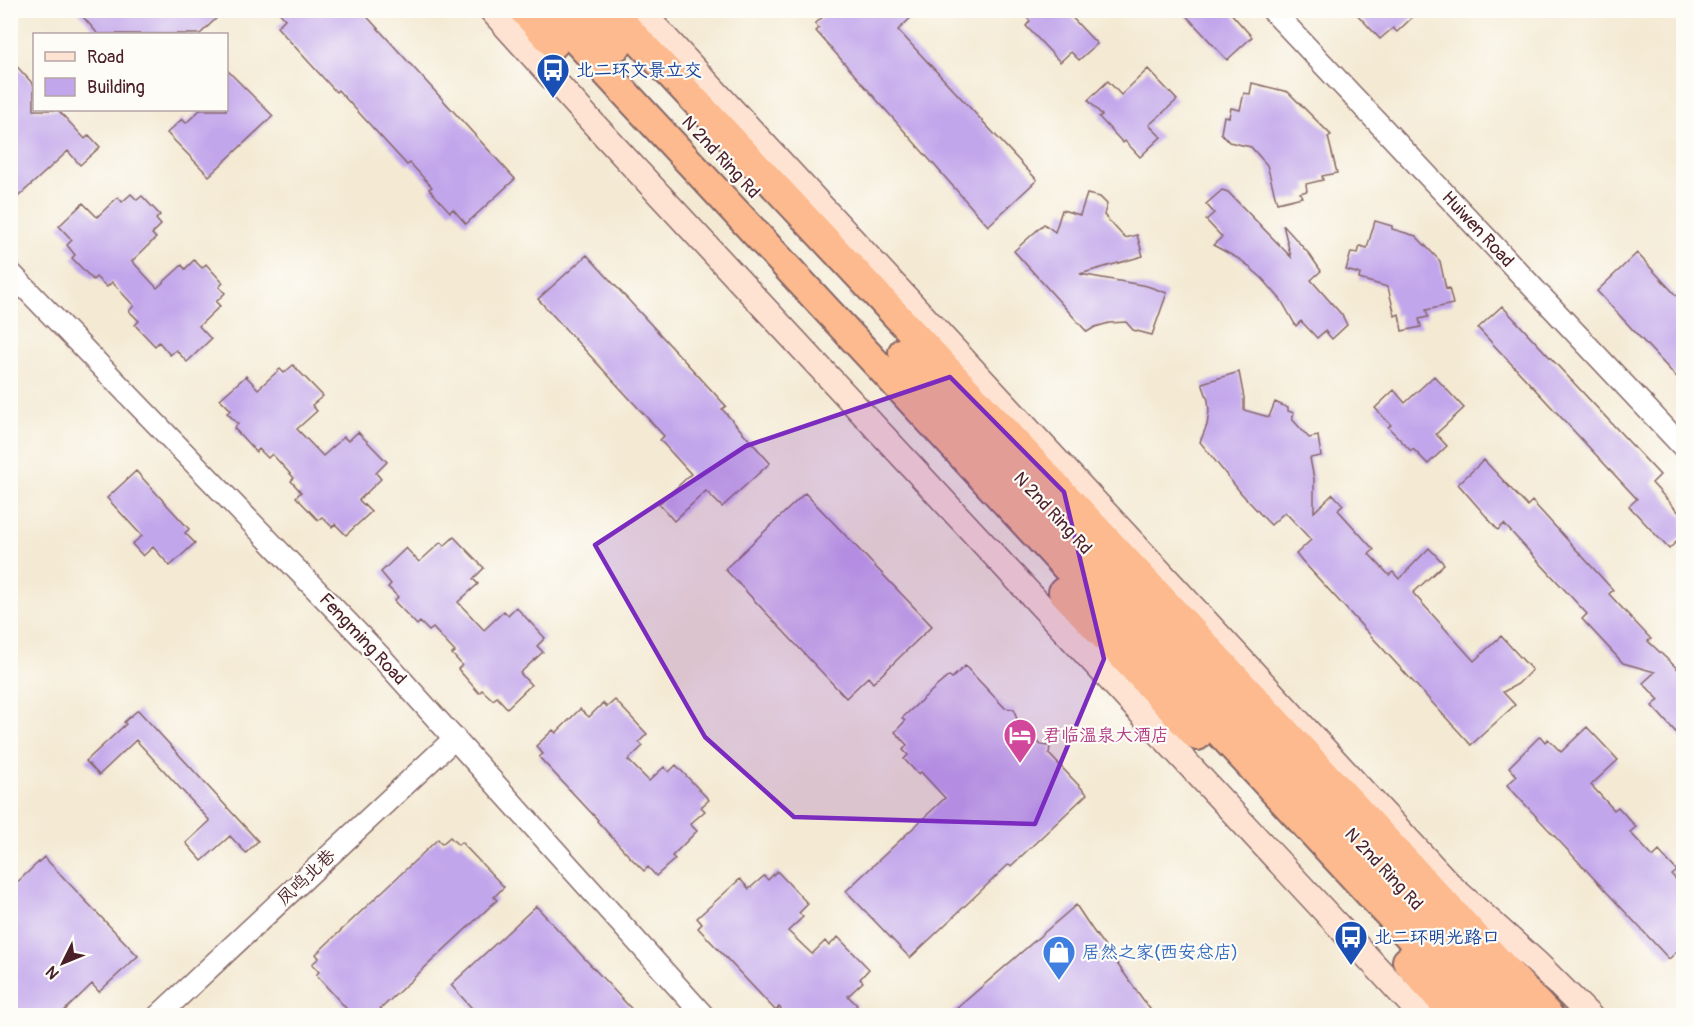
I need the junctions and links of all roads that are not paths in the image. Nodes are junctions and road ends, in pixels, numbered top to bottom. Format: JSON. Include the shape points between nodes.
{"nodes":[{"id":1,"x":490,"y":10,"type":"edge"},
{"id":2,"x":511,"y":10,"type":"edge"},
{"id":3,"x":523,"y":10,"type":"edge"},
{"id":4,"x":548,"y":10,"type":"edge"},
{"id":5,"x":585,"y":10,"type":"edge"},
{"id":6,"x":610,"y":10,"type":"edge"},
{"id":7,"x":640,"y":10,"type":"edge"},
{"id":8,"x":1272,"y":10,"type":"edge"},
{"id":9,"x":549,"y":39,"type":"junction"},
{"id":10,"x":10,"y":272,"type":"edge"},
{"id":11,"x":889,"y":308,"type":"junction"},
{"id":12,"x":954,"y":407,"type":"junction"},
{"id":13,"x":1683,"y":448,"type":"edge"},
{"id":14,"x":1025,"y":523,"type":"junction"},
{"id":15,"x":1065,"y":594,"type":"junction"},
{"id":16,"x":1107,"y":640,"type":"junction"},
{"id":17,"x":1189,"y":679,"type":"junction"},
{"id":18,"x":1278,"y":726,"type":"junction"},
{"id":19,"x":455,"y":738,"type":"junction"},
{"id":20,"x":1505,"y":967,"type":"junction"},
{"id":21,"x":158,"y":1016,"type":"edge"},
{"id":22,"x":704,"y":1016,"type":"edge"},
{"id":23,"x":1422,"y":1016,"type":"edge"},
{"id":24,"x":1455,"y":1016,"type":"edge"},
{"id":25,"x":1483,"y":1016,"type":"edge"},
{"id":26,"x":1520,"y":1016,"type":"edge"},
{"id":27,"x":1549,"y":1016,"type":"edge"},
{"id":28,"x":1557,"y":1016,"type":"edge"},
{"id":29,"x":1590,"y":1016,"type":"edge"}],
"edges":[{"from":1,"to":23,"type":"main road"},
{"from":2,"to":9,"type":"highway"},
{"from":3,"to":9,"type":"highway"},
{"from":4,"to":14,"type":"highway","name":"N 2nd Ring Rd"},
{"from":5,"to":12,"type":"highway","name":"N 2nd Ring Rd"},
{"from":6,"to":11,"type":"highway"},
{"from":7,"to":29,"type":"main road","via":[[1452,887]]},
{"from":8,"to":13,"type":"street","name":"Huiwen Road"},
{"from":9,"to":15,"type":"highway"},
{"from":10,"to":19,"type":"street","name":"Fengming Road"},
{"from":11,"to":12,"type":"highway"},
{"from":11,"to":18,"type":"highway"},
{"from":12,"to":17,"type":"highway","name":"N 2nd Ring Rd"},
{"from":14,"to":15,"type":"highway"},
{"from":14,"to":17,"type":"highway","name":"N 2nd Ring Rd"},
{"from":15,"to":16,"type":"highway"},
{"from":16,"to":17,"type":"highway"},
{"from":16,"to":24,"type":"highway"},
{"from":17,"to":18,"type":"highway"},
{"from":17,"to":25,"type":"highway","name":"N 2nd Ring Rd"},
{"from":17,"to":26,"type":"highway","name":"N 2nd Ring Rd"},
{"from":18,"to":20,"type":"highway"},
{"from":19,"to":21,"type":"street","name":"凤鸣北巷"},
{"from":19,"to":22,"type":"street","name":"Fengming Road"},
{"from":20,"to":27,"type":"highway"},
{"from":20,"to":28,"type":"highway"}]}
